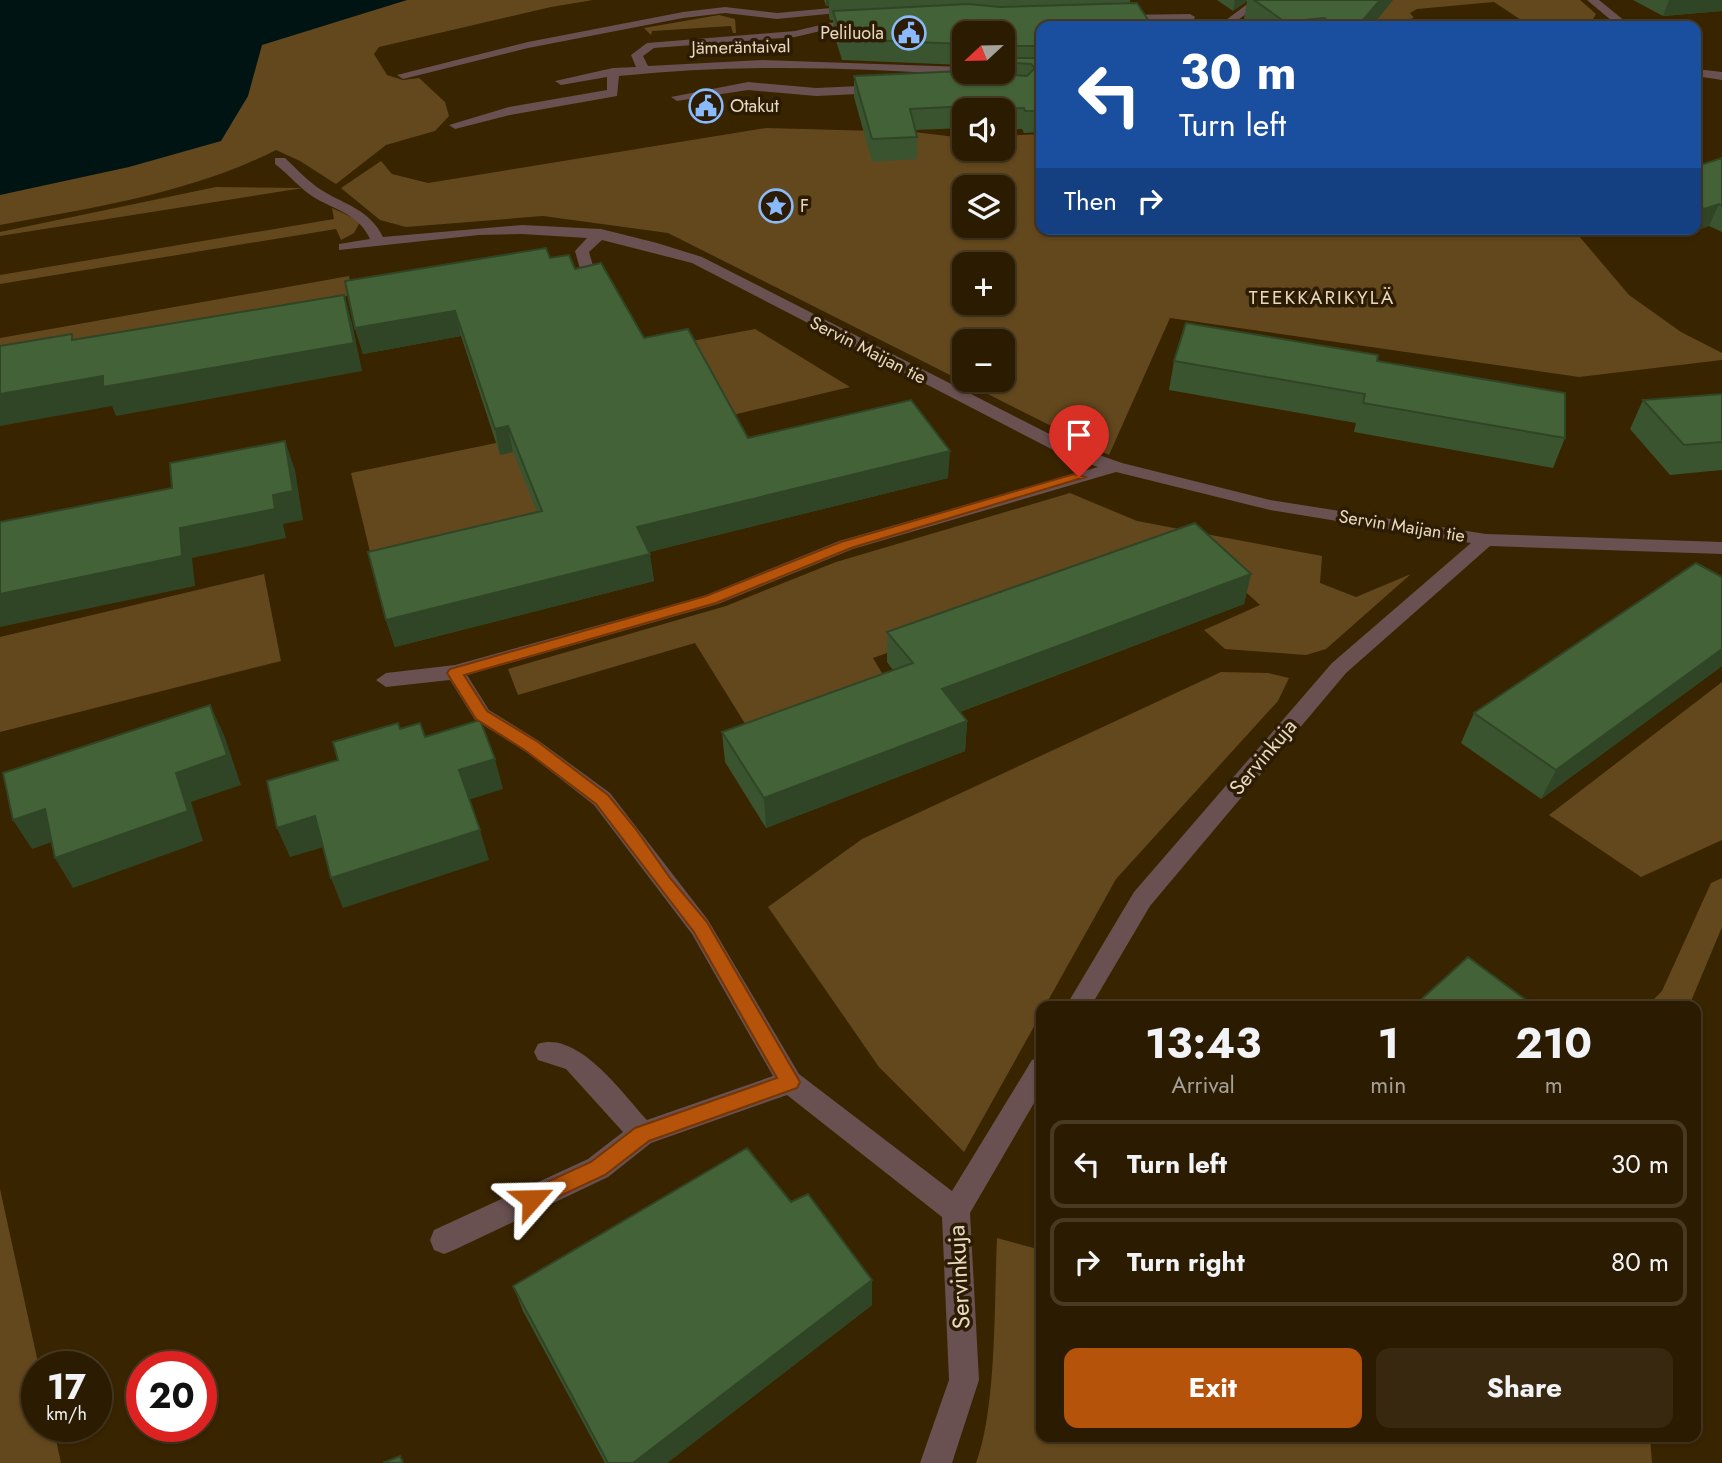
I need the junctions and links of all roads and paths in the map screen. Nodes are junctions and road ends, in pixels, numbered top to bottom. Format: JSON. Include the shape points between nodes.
{"nodes":[{"id":1,"x":1592,"y":0,"type":"edge"},
{"id":2,"x":1254,"y":4,"type":"edge"},
{"id":3,"x":1180,"y":6,"type":"dead end"},
{"id":4,"x":871,"y":7,"type":"edge"},
{"id":5,"x":746,"y":13,"type":"junction"},
{"id":6,"x":1190,"y":17,"type":"junction"},
{"id":7,"x":1107,"y":18,"type":"edge"},
{"id":8,"x":1194,"y":21,"type":"edge"},
{"id":9,"x":1230,"y":21,"type":"edge"},
{"id":10,"x":1619,"y":21,"type":"edge"},
{"id":11,"x":869,"y":24,"type":"edge"},
{"id":12,"x":754,"y":37,"type":"junction"},
{"id":13,"x":643,"y":69,"type":"junction"},
{"id":14,"x":952,"y":70,"type":"edge"},
{"id":15,"x":613,"y":72,"type":"junction"},
{"id":16,"x":1701,"y":74,"type":"edge"},
{"id":17,"x":403,"y":75,"type":"dead end"},
{"id":18,"x":1722,"y":76,"type":"edge"},
{"id":19,"x":561,"y":80,"type":"dead end"},
{"id":20,"x":890,"y":89,"type":"edge"},
{"id":21,"x":677,"y":97,"type":"dead end"},
{"id":22,"x":455,"y":125,"type":"dead end"},
{"id":23,"x":280,"y":161,"type":"dead end"},
{"id":24,"x":601,"y":233,"type":"junction"},
{"id":25,"x":378,"y":242,"type":"junction"},
{"id":26,"x":344,"y":247,"type":"dead end"},
{"id":27,"x":591,"y":283,"type":"edge"},
{"id":28,"x":1115,"y":467,"type":"junction"},
{"id":29,"x":1486,"y":540,"type":"junction"},
{"id":30,"x":1722,"y":548,"type":"edge"},
{"id":31,"x":455,"y":673,"type":"junction"},
{"id":32,"x":386,"y":680,"type":"dead end"},
{"id":33,"x":1081,"y":1001,"type":"edge"},
{"id":34,"x":547,"y":1052,"type":"dead end"},
{"id":35,"x":1036,"y":1076,"type":"edge"},
{"id":36,"x":790,"y":1082,"type":"junction"},
{"id":37,"x":642,"y":1135,"type":"junction"},
{"id":38,"x":956,"y":1211,"type":"junction"},
{"id":39,"x":444,"y":1240,"type":"dead end"},
{"id":40,"x":936,"y":1463,"type":"edge"}],
"edges":[{"from":1,"to":10,"type":"street"},
{"from":2,"to":9,"type":"street"},
{"from":3,"to":6,"type":"street"},
{"from":4,"to":5,"type":"street","via":[[777,16]]},
{"from":5,"to":12,"type":"street"},
{"from":5,"to":17,"type":"street","via":[[724,10],[683,15]]},
{"from":6,"to":7,"type":"street"},
{"from":6,"to":8,"type":"street"},
{"from":11,"to":12,"type":"street"},
{"from":12,"to":13,"type":"street","via":[[651,45],[637,55]]},
{"from":13,"to":14,"type":"street","name":"Jämeräntaival","via":[[818,63]]},
{"from":13,"to":15,"type":"street","name":"Jämeräntaival"},
{"from":15,"to":19,"type":"street","name":"Jämeräntaival"},
{"from":15,"to":22,"type":"street","via":[[613,93]]},
{"from":16,"to":18,"type":"street"},
{"from":20,"to":21,"type":"street","via":[[816,92],[748,86]]},
{"from":23,"to":25,"type":"street","via":[[323,197],[358,211]]},
{"from":24,"to":25,"type":"street","name":"Servin Maijan tie","via":[[519,228]]},
{"from":24,"to":27,"type":"street","via":[[582,251]]},
{"from":24,"to":28,"type":"street","name":"Servin Maijan tie","via":[[698,260],[1053,443]]},
{"from":25,"to":26,"type":"street","name":"Servin Maijan tie"},
{"from":28,"to":29,"type":"street","name":"Servin Maijan tie","via":[[1270,505]]},
{"from":28,"to":31,"type":"street","via":[[846,545],[711,600]]},
{"from":29,"to":30,"type":"street","name":"Servin Maijan tie"},
{"from":29,"to":33,"type":"street","name":"Servinkuja","via":[[1339,668],[1143,899]]},
{"from":31,"to":32,"type":"street"},
{"from":31,"to":36,"type":"street","via":[[482,715],[602,799],[700,927]]},
{"from":34,"to":37,"type":"street","via":[[574,1060]]},
{"from":35,"to":38,"type":"street","name":"Servinkuja"},
{"from":36,"to":37,"type":"street"},
{"from":36,"to":38,"type":"street"},
{"from":37,"to":39,"type":"street","via":[[598,1168]]},
{"from":38,"to":40,"type":"street","name":"Servinkuja","via":[[964,1380]]}]}
